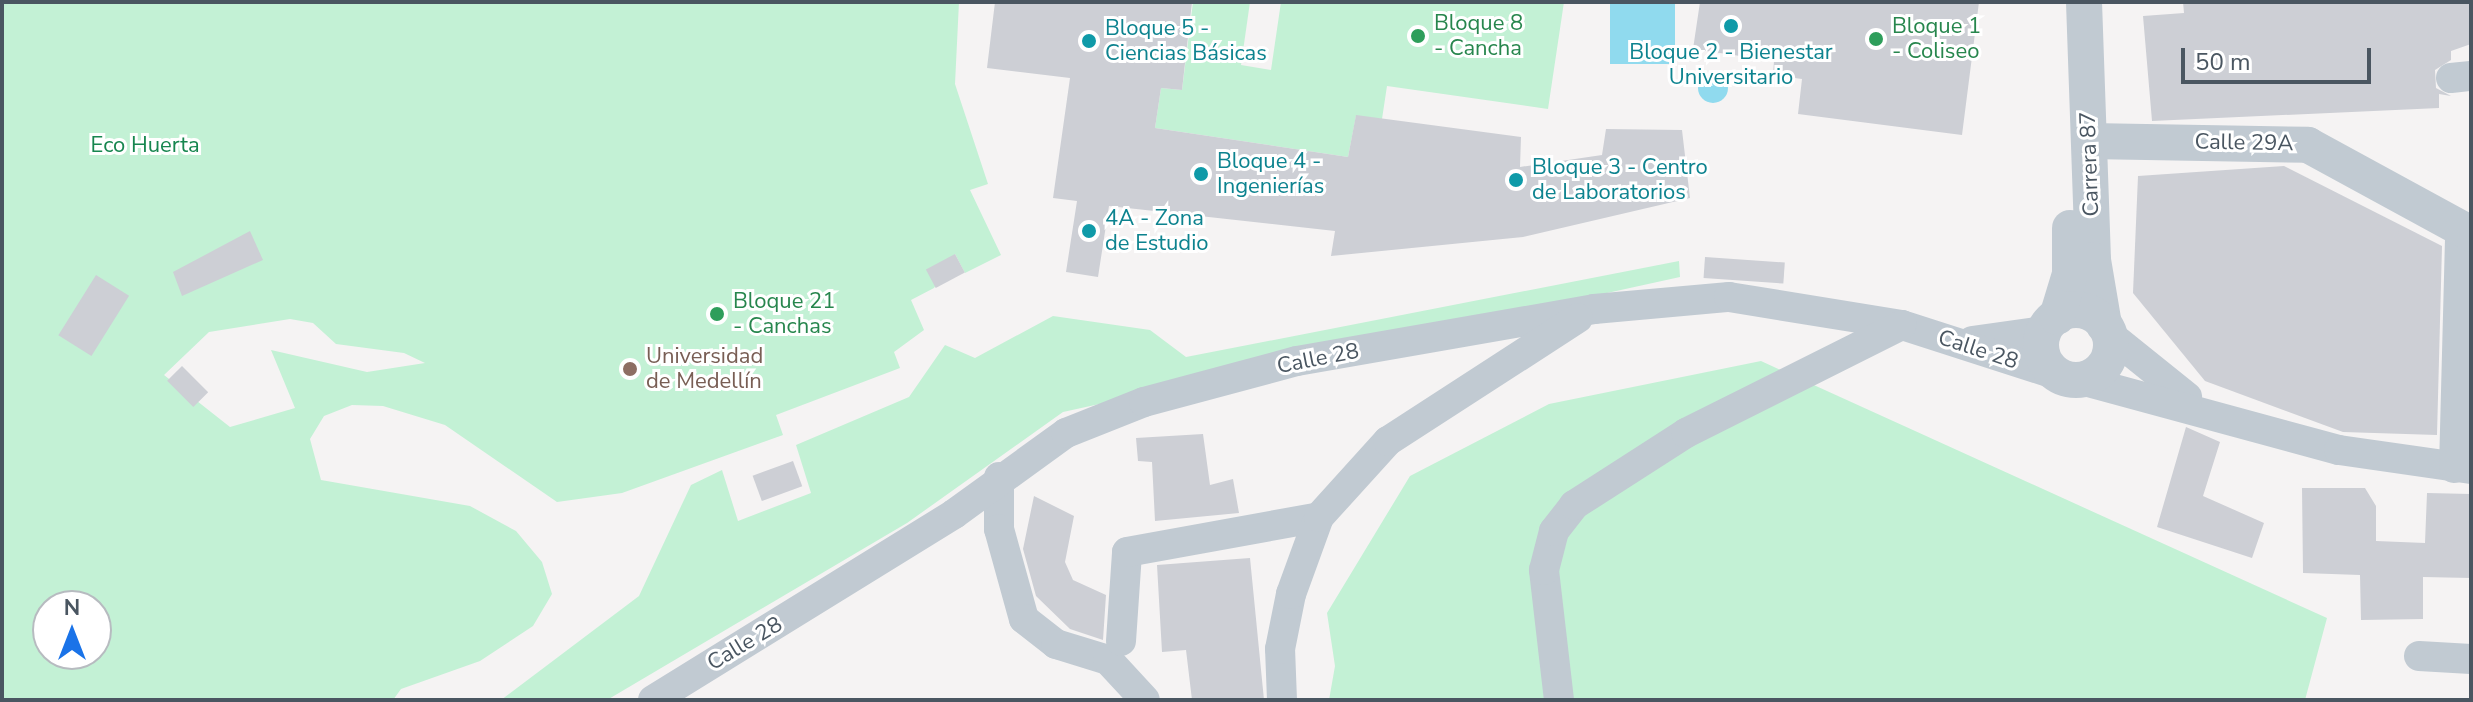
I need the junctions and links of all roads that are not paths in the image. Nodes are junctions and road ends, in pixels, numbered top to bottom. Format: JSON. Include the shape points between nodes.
{"nodes":[{"id":1,"x":2066,"y":2,"type":"edge"},
{"id":2,"x":2084,"y":2,"type":"edge"},
{"id":3,"x":2089,"y":141,"type":"junction"},
{"id":4,"x":2466,"y":234,"type":"edge"},
{"id":5,"x":1594,"y":309,"type":"junction"},
{"id":6,"x":2050,"y":324,"type":"junction"},
{"id":7,"x":1902,"y":325,"type":"junction"},
{"id":8,"x":2107,"y":330,"type":"junction"},
{"id":9,"x":1950,"y":340,"type":"junction"},
{"id":10,"x":2070,"y":378,"type":"junction"},
{"id":11,"x":2209,"y":410,"type":"junction"},
{"id":12,"x":2462,"y":469,"type":"edge"},
{"id":13,"x":999,"y":477,"type":"junction"},
{"id":14,"x":1319,"y":517,"type":"junction"},
{"id":15,"x":1121,"y":641,"type":"dead end"},
{"id":16,"x":2419,"y":656,"type":"dead end"},
{"id":17,"x":2471,"y":659,"type":"edge"},
{"id":18,"x":653,"y":700,"type":"edge"},
{"id":19,"x":1145,"y":700,"type":"edge"},
{"id":20,"x":1282,"y":700,"type":"edge"},
{"id":21,"x":1559,"y":700,"type":"edge"}],
"edges":[{"from":1,"to":6,"type":"street","name":"Carrera 87","via":[[2070,274]]},
{"from":2,"to":3,"type":"street","name":"Carrera 87"},
{"from":3,"to":4,"type":"street","name":"Calle 29A","via":[[2308,145]]},
{"from":3,"to":8,"type":"street","name":"Carrera 87","via":[[2093,260]]},
{"from":4,"to":12,"type":"street"},
{"from":5,"to":7,"type":"street","name":"Calle 28","via":[[1729,297]]},
{"from":5,"to":13,"type":"street","name":"Calle 28","via":[[1195,387],[1066,433]]},
{"from":5,"to":14,"type":"street","via":[[1388,441]]},
{"from":6,"to":8,"type":"street","via":[[2087,312]]},
{"from":6,"to":9,"type":"street"},
{"from":6,"to":10,"type":"street","via":[[2045,361]]},
{"from":7,"to":9,"type":"street","name":"Calle 28"},
{"from":7,"to":21,"type":"street","via":[[1686,433],[1574,505],[1554,531],[1544,570]]},
{"from":8,"to":10,"type":"street","via":[[2106,364]]},
{"from":8,"to":11,"type":"street","via":[[2151,375]]},
{"from":9,"to":10,"type":"street","name":"Calle 28"},
{"from":10,"to":11,"type":"street","name":"Calle 28"},
{"from":11,"to":12,"type":"street","name":"Calle 28","via":[[2339,450]]},
{"from":13,"to":18,"type":"street","name":"Calle 28","via":[[954,514]]},
{"from":13,"to":19,"type":"street","via":[[999,529],[1024,619],[1056,644],[1108,660]]},
{"from":14,"to":15,"type":"street","via":[[1127,552]]},
{"from":14,"to":20,"type":"street","via":[[1291,594],[1280,649]]},
{"from":16,"to":17,"type":"street"}]}
